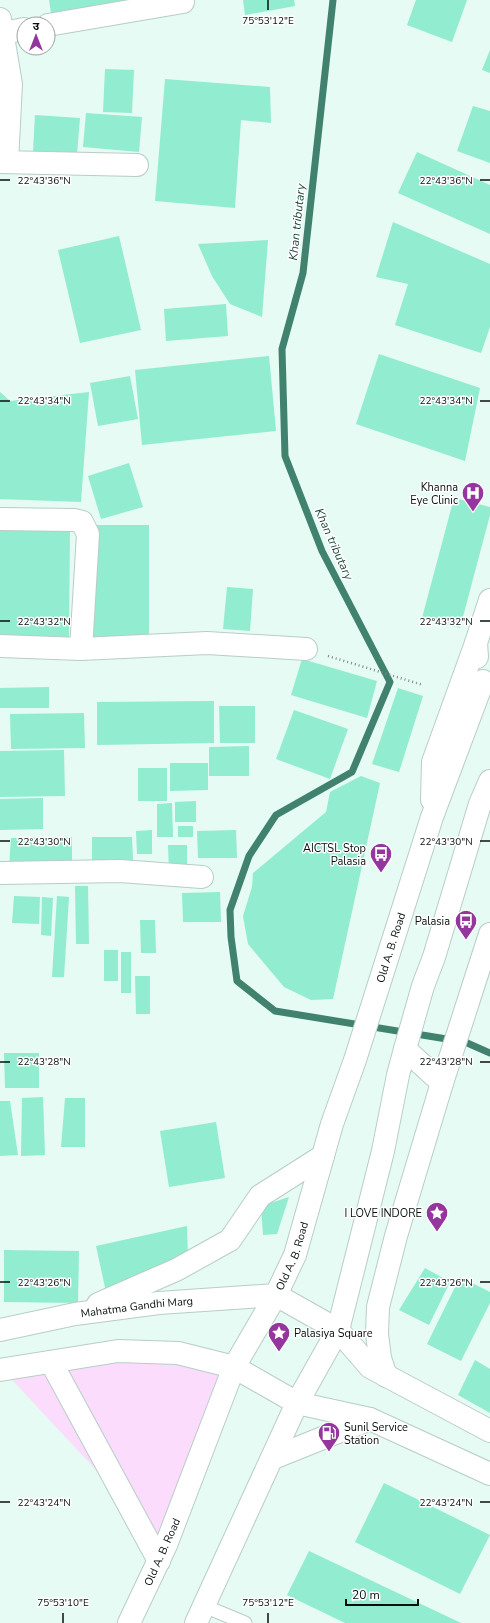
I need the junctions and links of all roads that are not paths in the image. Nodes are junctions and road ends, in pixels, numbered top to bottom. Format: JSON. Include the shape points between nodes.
{"nodes":[{"id":1,"x":183,"y":2,"type":"dead end"},
{"id":2,"x":56,"y":24,"type":"edge"},
{"id":3,"x":1,"y":26,"type":"edge"},
{"id":4,"x":16,"y":28,"type":"edge"},
{"id":5,"x":3,"y":162,"type":"edge"},
{"id":6,"x":137,"y":165,"type":"dead end"},
{"id":7,"x":0,"y":519,"type":"edge"},
{"id":8,"x":490,"y":600,"type":"edge"},
{"id":9,"x":476,"y":643,"type":"junction"},
{"id":10,"x":0,"y":646,"type":"edge"},
{"id":11,"x":81,"y":649,"type":"junction"},
{"id":12,"x":306,"y":649,"type":"road end"},
{"id":13,"x":488,"y":682,"type":"edge"},
{"id":14,"x":490,"y":781,"type":"edge"},
{"id":15,"x":485,"y":804,"type":"edge"},
{"id":16,"x":432,"y":817,"type":"junction"},
{"id":17,"x":0,"y":873,"type":"edge"},
{"id":18,"x":202,"y":877,"type":"dead end"},
{"id":19,"x":490,"y":935,"type":"edge"},
{"id":20,"x":405,"y":1049,"type":"junction"},
{"id":21,"x":442,"y":1083,"type":"junction"},
{"id":22,"x":323,"y":1156,"type":"junction"},
{"id":23,"x":276,"y":1295,"type":"junction"},
{"id":24,"x":75,"y":1314,"type":"junction"},
{"id":25,"x":0,"y":1330,"type":"edge"},
{"id":26,"x":338,"y":1330,"type":"junction"},
{"id":27,"x":51,"y":1362,"type":"junction"},
{"id":28,"x":234,"y":1367,"type":"junction"},
{"id":29,"x":0,"y":1370,"type":"edge"},
{"id":30,"x":386,"y":1376,"type":"junction"},
{"id":31,"x":297,"y":1403,"type":"junction"},
{"id":32,"x":370,"y":1419,"type":"junction"},
{"id":33,"x":490,"y":1431,"type":"edge"},
{"id":34,"x":273,"y":1458,"type":"junction"},
{"id":35,"x":490,"y":1474,"type":"edge"},
{"id":36,"x":158,"y":1561,"type":"junction"},
{"id":37,"x":200,"y":1615,"type":"edge"},
{"id":38,"x":129,"y":1623,"type":"edge"},
{"id":39,"x":245,"y":1623,"type":"edge"}],
"edges":[{"from":1,"to":2,"type":"main road"},
{"from":3,"to":4,"type":"main road"},
{"from":3,"to":5,"type":"main road","via":[[11,84]]},
{"from":5,"to":6,"type":"main road"},
{"from":7,"to":11,"type":"main road","via":[[82,522],[88,534]]},
{"from":8,"to":9,"type":"main road","name":"Old A. B. Road"},
{"from":9,"to":13,"type":"main road","name":"Old A. B. Road","via":[[477,667]]},
{"from":9,"to":16,"type":"main road","via":[[433,762]]},
{"from":10,"to":11,"type":"main road"},
{"from":11,"to":12,"type":"main road","via":[[208,643]]},
{"from":13,"to":16,"type":"main road","name":"Old A. B. Road"},
{"from":14,"to":15,"type":"main road"},
{"from":15,"to":20,"type":"main road","via":[[423,986]]},
{"from":16,"to":22,"type":"main road","name":"Old A. B. Road"},
{"from":17,"to":18,"type":"main road","via":[[120,871]]},
{"from":19,"to":21,"type":"main road"},
{"from":20,"to":21,"type":"main road"},
{"from":20,"to":26,"type":"main road","via":[[383,1151]]},
{"from":21,"to":30,"type":"main road","via":[[396,1236],[378,1308],[377,1334],[380,1358]]},
{"from":22,"to":23,"type":"main road","name":"Old A. B. Road","via":[[295,1255]]},
{"from":22,"to":24,"type":"main road","via":[[260,1196],[230,1240],[176,1270]]},
{"from":23,"to":24,"type":"main road","name":"Mahatma Gandhi Marg","via":[[159,1303]]},
{"from":23,"to":26,"type":"main road"},
{"from":23,"to":28,"type":"main road","name":"Old A. B. Road"},
{"from":24,"to":25,"type":"main road","name":"Mahatma Gandhi Marg"},
{"from":26,"to":30,"type":"main road","via":[[370,1367]]},
{"from":26,"to":31,"type":"main road"},
{"from":27,"to":28,"type":"main road","via":[[118,1351],[178,1354]]},
{"from":27,"to":29,"type":"main road"},
{"from":27,"to":36,"type":"main road"},
{"from":28,"to":31,"type":"main road"},
{"from":28,"to":36,"type":"main road","name":"Old A. B. Road"},
{"from":30,"to":33,"type":"main road"},
{"from":31,"to":32,"type":"main road"},
{"from":31,"to":34,"type":"main road"},
{"from":32,"to":34,"type":"main road"},
{"from":32,"to":35,"type":"main road"},
{"from":34,"to":37,"type":"main road"},
{"from":36,"to":38,"type":"main road","name":"Old A. B. Road"},
{"from":37,"to":39,"type":"lane"}]}
